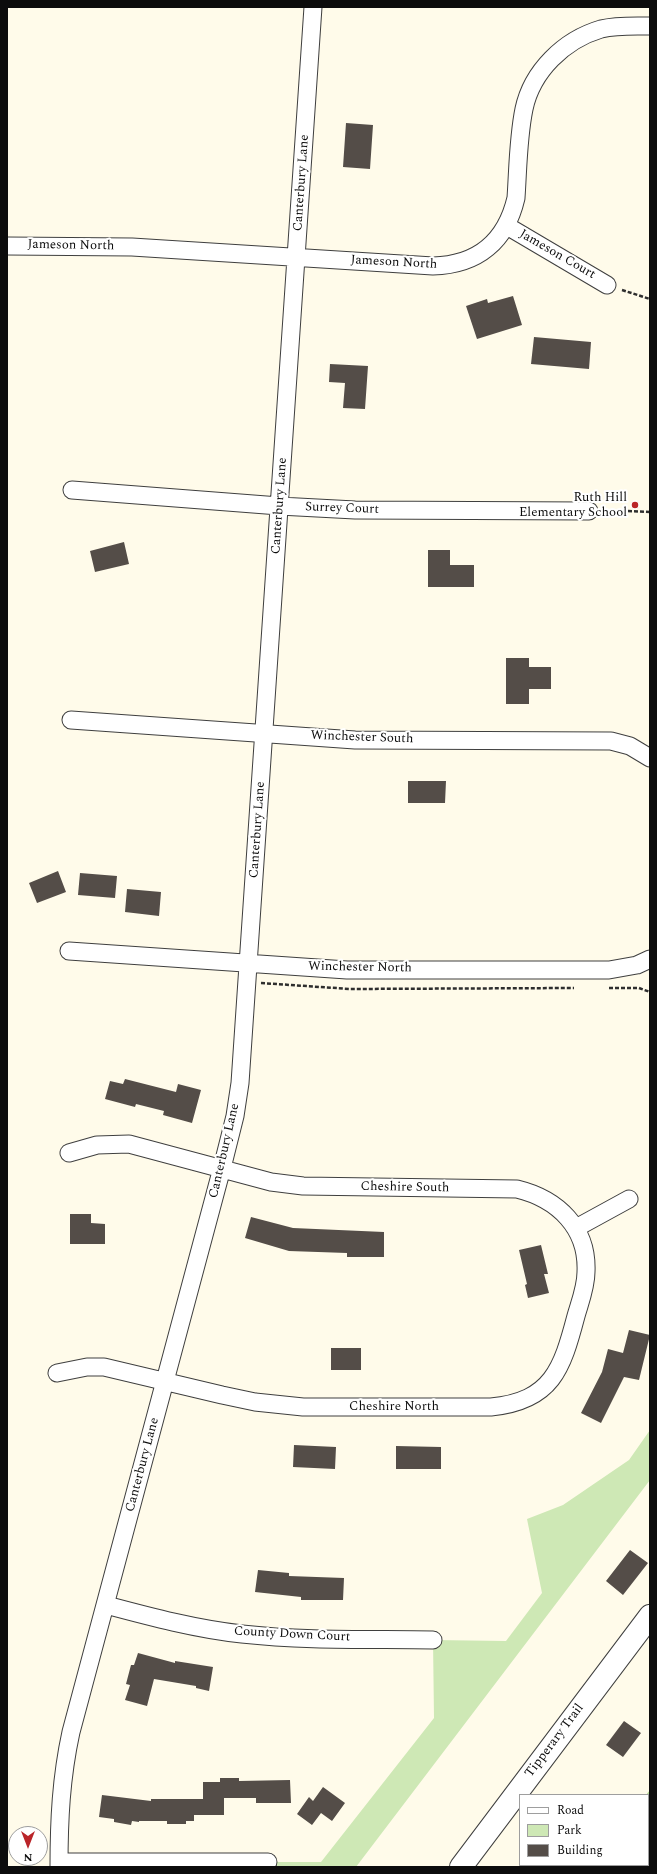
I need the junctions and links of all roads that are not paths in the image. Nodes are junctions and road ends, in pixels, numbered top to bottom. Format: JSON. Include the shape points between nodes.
{"nodes":[{"id":1,"x":313,"y":7,"type":"edge"},
{"id":2,"x":650,"y":26,"type":"edge"},
{"id":3,"x":507,"y":226,"type":"junction"},
{"id":4,"x":7,"y":246,"type":"edge"},
{"id":5,"x":297,"y":256,"type":"junction"},
{"id":6,"x":607,"y":285,"type":"road end"},
{"id":7,"x":72,"y":490,"type":"dead end"},
{"id":8,"x":280,"y":506,"type":"junction"},
{"id":9,"x":589,"y":511,"type":"dead end"},
{"id":10,"x":71,"y":720,"type":"dead end"},
{"id":11,"x":264,"y":734,"type":"junction"},
{"id":12,"x":650,"y":758,"type":"edge"},
{"id":13,"x":69,"y":951,"type":"dead end"},
{"id":14,"x":650,"y":959,"type":"edge"},
{"id":15,"x":249,"y":964,"type":"junction"},
{"id":16,"x":69,"y":1153,"type":"dead end"},
{"id":17,"x":222,"y":1168,"type":"junction"},
{"id":18,"x":629,"y":1199,"type":"dead end"},
{"id":19,"x":576,"y":1228,"type":"junction"},
{"id":20,"x":576,"y":1318,"type":"joint"},
{"id":21,"x":57,"y":1373,"type":"dead end"},
{"id":22,"x":165,"y":1380,"type":"junction"},
{"id":23,"x":106,"y":1605,"type":"junction"},
{"id":24,"x":650,"y":1616,"type":"edge"},
{"id":25,"x":433,"y":1640,"type":"dead end"},
{"id":26,"x":268,"y":1862,"type":"dead end"},
{"id":27,"x":59,"y":1865,"type":"edge"},
{"id":28,"x":461,"y":1867,"type":"edge"}],
"edges":[{"from":1,"to":5,"type":"street","name":"Canterbury Lane"},
{"from":2,"to":3,"type":"street","name":"Jameson North","via":[[621,26],[602,29],[584,36],[567,45],[540,72],[524,108],[516,198]]},
{"from":3,"to":5,"type":"street","name":"Jameson North","via":[[482,253],[465,262],[446,266]]},
{"from":3,"to":6,"type":"street","name":"Jameson Court"},
{"from":4,"to":5,"type":"street","name":"Jameson North","via":[[132,247]]},
{"from":5,"to":8,"type":"street","name":"Canterbury Lane"},
{"from":7,"to":8,"type":"street","name":"Surrey Court"},
{"from":8,"to":9,"type":"street","name":"Surrey Court","via":[[355,510]]},
{"from":8,"to":11,"type":"street","name":"Canterbury Lane"},
{"from":10,"to":11,"type":"street","name":"Winchester South"},
{"from":11,"to":12,"type":"street","name":"Winchester South","via":[[355,740],[611,741],[630,746]]},
{"from":11,"to":15,"type":"street","name":"Canterbury Lane"},
{"from":13,"to":15,"type":"street","name":"Winchester North"},
{"from":14,"to":15,"type":"street","name":"Winchester North","via":[[630,967],[610,970],[347,970]]},
{"from":15,"to":17,"type":"street","name":"Canterbury Lane","via":[[240,1083]]},
{"from":16,"to":17,"type":"street","name":"Cheshire South","via":[[97,1145],[129,1144]]},
{"from":17,"to":19,"type":"street","name":"Cheshire South","via":[[271,1182],[303,1186],[517,1189],[550,1201]]},
{"from":17,"to":22,"type":"street","name":"Canterbury Lane"},
{"from":18,"to":19,"type":"street"},
{"from":19,"to":20,"type":"street","name":"Cheshire South","via":[[582,1244],[586,1273]]},
{"from":20,"to":22,"type":"street","name":"Cheshire North","via":[[564,1359],[548,1384],[523,1401],[509,1405],[303,1407],[255,1402]]},
{"from":21,"to":22,"type":"street","name":"Cheshire North","via":[[69,1369],[104,1367]]},
{"from":22,"to":23,"type":"street","name":"Canterbury Lane"},
{"from":23,"to":25,"type":"street","name":"County Down Court","via":[[187,1625],[242,1634],[292,1638]]},
{"from":23,"to":27,"type":"street","name":"Canterbury Lane","via":[[92,1634],[65,1761],[60,1799]]},
{"from":24,"to":28,"type":"street","name":"Tipperary Trail"},
{"from":26,"to":27,"type":"street"}]}
